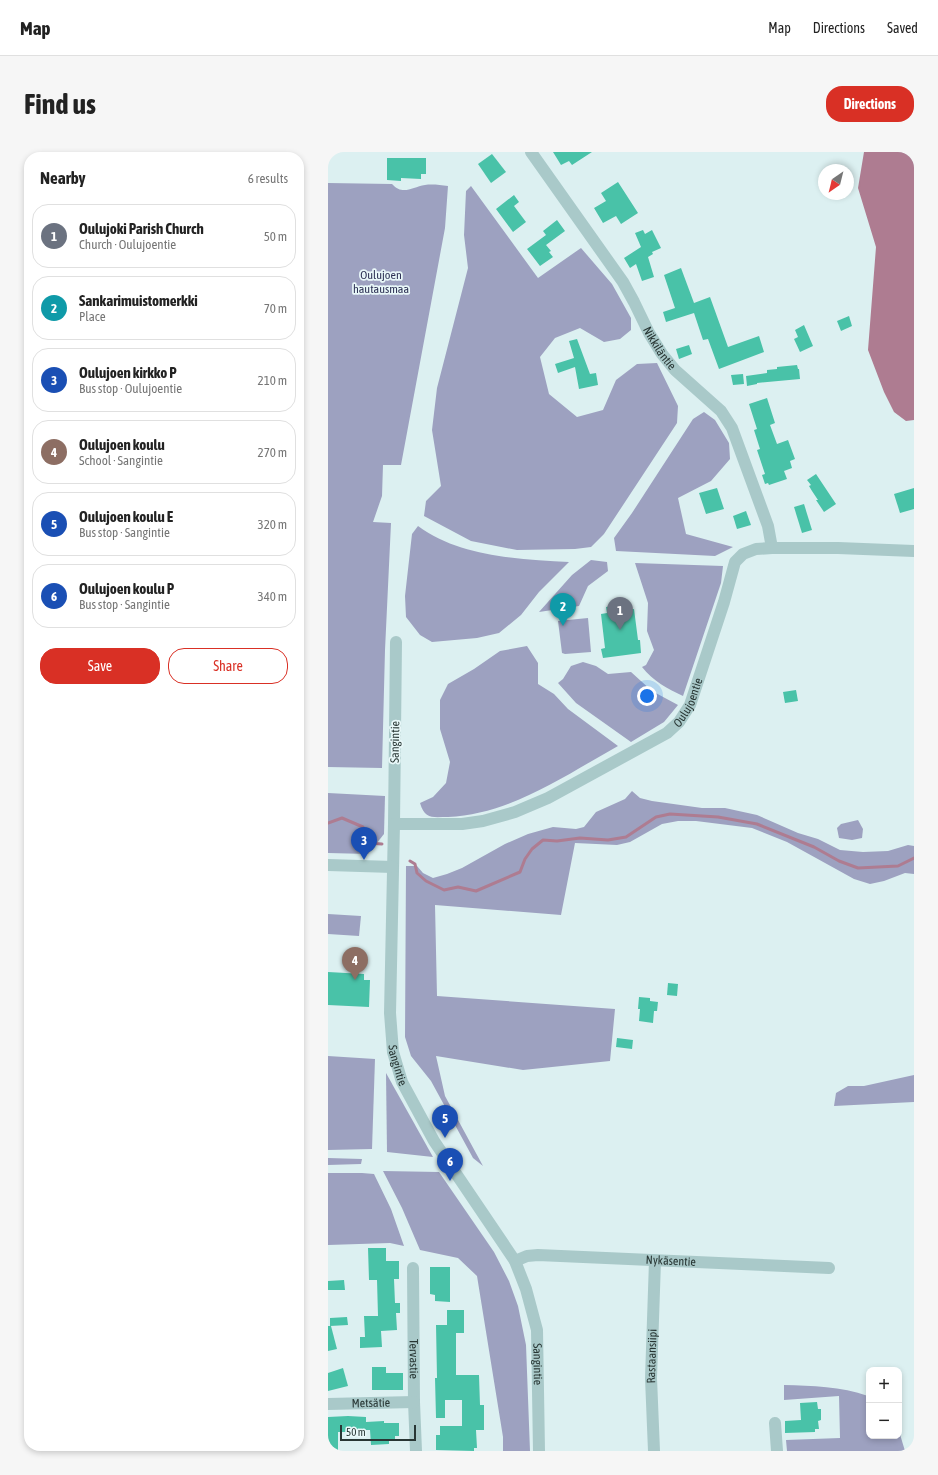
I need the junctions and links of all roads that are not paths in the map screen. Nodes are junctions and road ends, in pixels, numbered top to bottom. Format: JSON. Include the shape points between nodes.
{"nodes":[{"id":1,"x":531,"y":152,"type":"edge"},
{"id":2,"x":772,"y":548,"type":"junction"},
{"id":3,"x":914,"y":550,"type":"edge"},
{"id":4,"x":396,"y":642,"type":"dead end"},
{"id":5,"x":394,"y":824,"type":"junction"},
{"id":6,"x":328,"y":865,"type":"edge"},
{"id":7,"x":393,"y":867,"type":"junction"},
{"id":8,"x":515,"y":1261,"type":"junction"},
{"id":9,"x":655,"y":1261,"type":"junction"},
{"id":10,"x":413,"y":1268,"type":"dead end"},
{"id":11,"x":829,"y":1268,"type":"dead end"},
{"id":12,"x":414,"y":1402,"type":"junction"},
{"id":13,"x":328,"y":1404,"type":"edge"},
{"id":14,"x":775,"y":1423,"type":"dead end"},
{"id":15,"x":416,"y":1451,"type":"edge"},
{"id":16,"x":539,"y":1451,"type":"edge"},
{"id":17,"x":654,"y":1451,"type":"edge"},
{"id":18,"x":777,"y":1451,"type":"edge"}],
"edges":[{"from":1,"to":2,"type":"street","name":"Nikkiläntie","via":[[623,282],[662,354],[675,370],[721,411],[732,428],[768,526]]},
{"from":2,"to":3,"type":"street","name":"Oulujoentie"},
{"from":2,"to":5,"type":"street","name":"Oulujoentie","via":[[756,549],[743,554],[735,562],[690,705],[679,722],[667,733],[548,798],[515,812],[462,824]]},
{"from":4,"to":5,"type":"street","name":"Sangintie"},
{"from":5,"to":7,"type":"street","name":"Sangintie"},
{"from":6,"to":7,"type":"street"},
{"from":7,"to":8,"type":"street","name":"Sangintie","via":[[390,1026],[393,1052],[402,1082],[434,1141]]},
{"from":8,"to":9,"type":"street","name":"Nykäsentie","via":[[538,1255]]},
{"from":8,"to":16,"type":"street","name":"Sangintie","via":[[537,1330]]},
{"from":9,"to":11,"type":"street","name":"Nykäsentie"},
{"from":9,"to":17,"type":"street","name":"Rastaansiipi","via":[[651,1378]]},
{"from":10,"to":12,"type":"street","name":"Tervastie"},
{"from":12,"to":13,"type":"street","name":"Metsätie"},
{"from":12,"to":15,"type":"street","name":"Tervastie"},
{"from":14,"to":18,"type":"street"}]}
